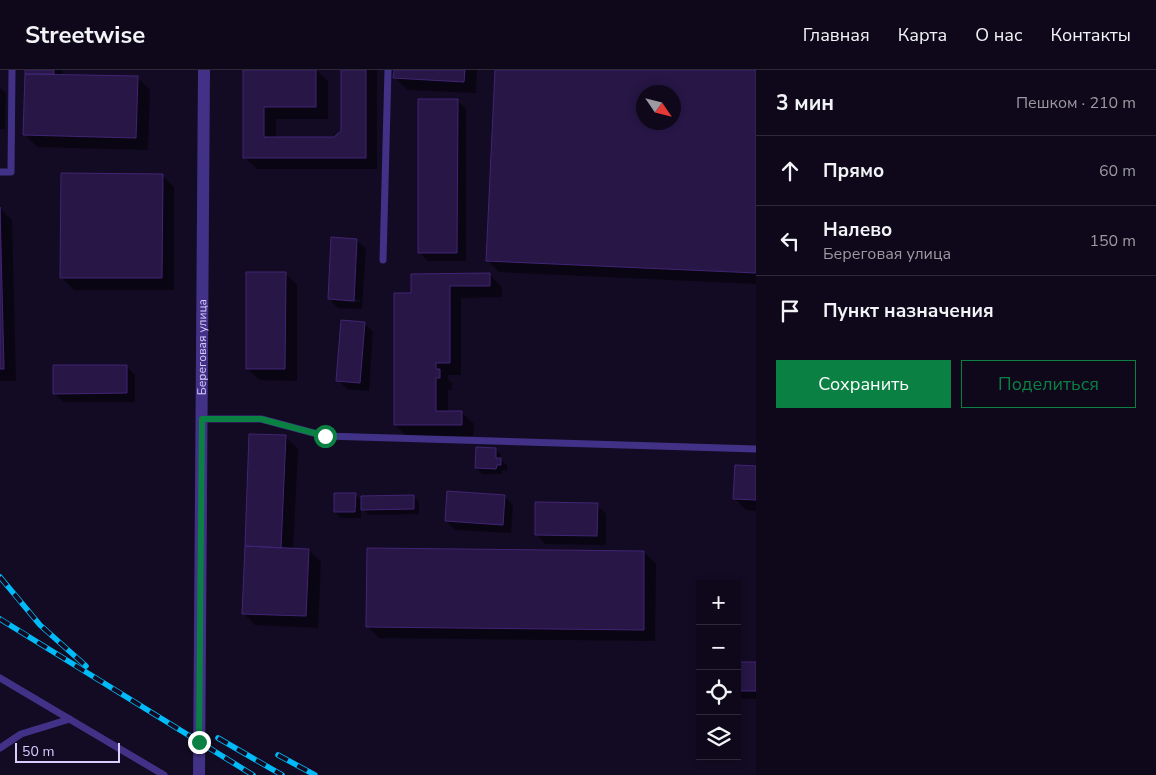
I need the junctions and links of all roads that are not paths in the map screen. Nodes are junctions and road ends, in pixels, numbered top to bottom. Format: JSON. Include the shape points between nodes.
{"nodes":[{"id":1,"x":12,"y":70,"type":"edge"},
{"id":2,"x":204,"y":70,"type":"edge"},
{"id":3,"x":388,"y":70,"type":"edge"},
{"id":4,"x":0,"y":172,"type":"edge"},
{"id":5,"x":384,"y":260,"type":"dead end"},
{"id":6,"x":202,"y":419,"type":"junction"},
{"id":7,"x":756,"y":449,"type":"edge"},
{"id":8,"x":0,"y":678,"type":"edge"},
{"id":9,"x":70,"y":719,"type":"junction"},
{"id":10,"x":0,"y":748,"type":"edge"},
{"id":11,"x":164,"y":775,"type":"edge"},
{"id":12,"x":199,"y":775,"type":"edge"}],
"edges":[{"from":1,"to":4,"type":"lane","via":[[11,172]]},
{"from":2,"to":6,"type":"street","name":"Береговая улица"},
{"from":3,"to":5,"type":"lane"},
{"from":6,"to":7,"type":"lane","via":[[261,419],[325,436]]},
{"from":6,"to":12,"type":"street","name":"Береговая улица"},
{"from":8,"to":9,"type":"lane"},
{"from":9,"to":10,"type":"lane","via":[[21,734]]},
{"from":9,"to":11,"type":"lane"}]}
